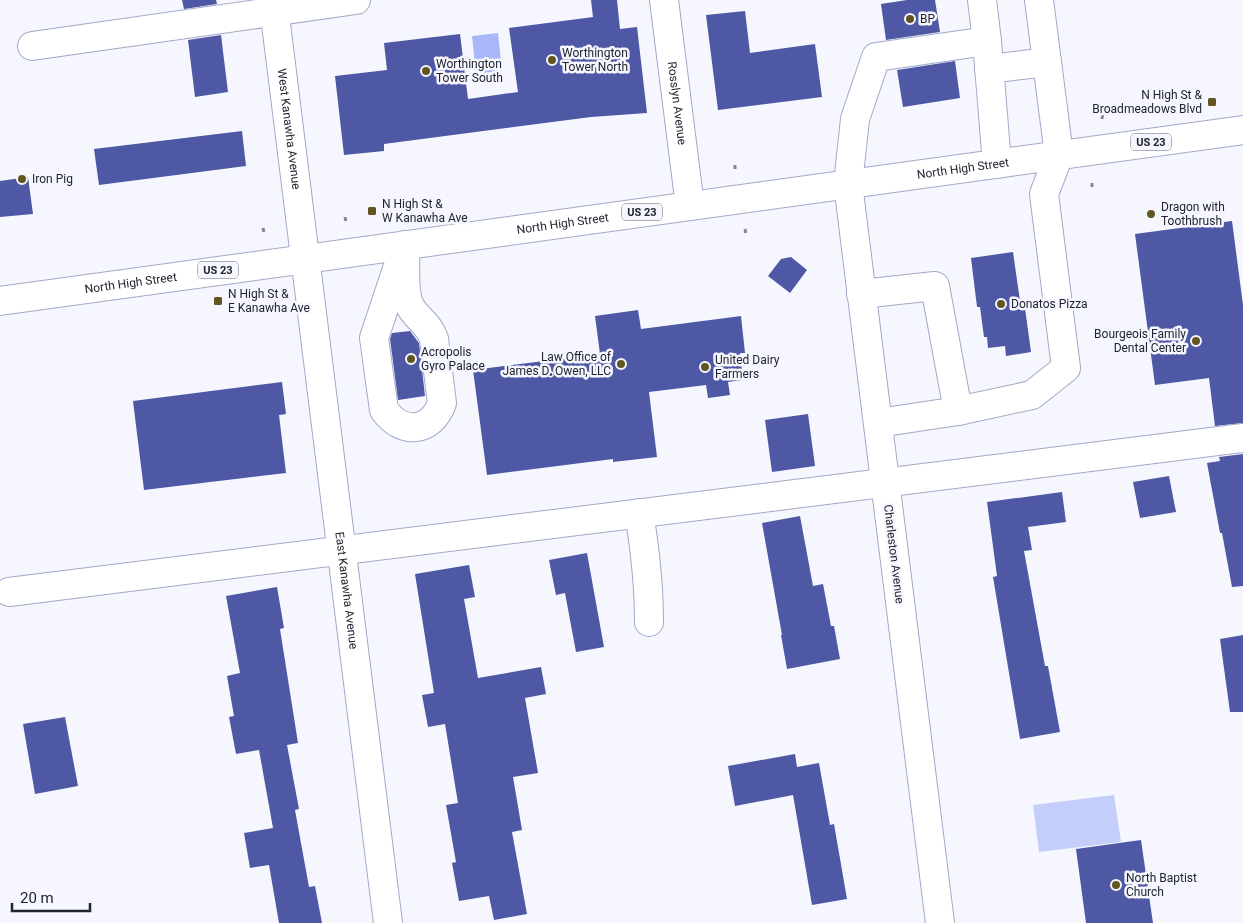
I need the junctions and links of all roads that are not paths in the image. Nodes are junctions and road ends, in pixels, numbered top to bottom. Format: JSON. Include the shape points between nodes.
{"nodes":[{"id":1,"x":356,"y":0,"type":"edge"},
{"id":2,"x":664,"y":0,"type":"edge"},
{"id":3,"x":982,"y":0,"type":"edge"},
{"id":4,"x":1039,"y":0,"type":"edge"},
{"id":5,"x":274,"y":6,"type":"edge"},
{"id":6,"x":987,"y":41,"type":"junction"},
{"id":7,"x":32,"y":46,"type":"dead end"},
{"id":8,"x":1047,"y":62,"type":"junction"},
{"id":9,"x":990,"y":69,"type":"junction"},
{"id":10,"x":1243,"y":130,"type":"edge"},
{"id":11,"x":1059,"y":155,"type":"junction"},
{"id":12,"x":996,"y":164,"type":"junction"},
{"id":13,"x":848,"y":184,"type":"junction"},
{"id":14,"x":690,"y":206,"type":"junction"},
{"id":15,"x":405,"y":245,"type":"junction"},
{"id":16,"x":306,"y":258,"type":"junction"},
{"id":17,"x":861,"y":294,"type":"junction"},
{"id":18,"x":0,"y":301,"type":"edge"},
{"id":19,"x":958,"y":411,"type":"junction"},
{"id":20,"x":878,"y":423,"type":"junction"},
{"id":21,"x":1243,"y":438,"type":"edge"},
{"id":22,"x":885,"y":482,"type":"junction"},
{"id":23,"x":638,"y":513,"type":"junction"},
{"id":24,"x":342,"y":550,"type":"junction"},
{"id":25,"x":9,"y":592,"type":"dead end"},
{"id":26,"x":648,"y":622,"type":"dead end"},
{"id":27,"x":388,"y":923,"type":"edge"},
{"id":28,"x":940,"y":923,"type":"edge"}],
"edges":[{"from":1,"to":5,"type":"street"},
{"from":2,"to":14,"type":"street","name":"Rosslyn Avenue"},
{"from":3,"to":6,"type":"street"},
{"from":4,"to":8,"type":"street"},
{"from":5,"to":7,"type":"street"},
{"from":5,"to":16,"type":"street","name":"West Kanawha Avenue"},
{"from":6,"to":9,"type":"street"},
{"from":6,"to":13,"type":"street","name":"Charleston Avenue","via":[[876,57],[855,119]]},
{"from":8,"to":9,"type":"street"},
{"from":8,"to":11,"type":"street"},
{"from":9,"to":12,"type":"street"},
{"from":10,"to":11,"type":"street","name":"North High Street","number":"US 23"},
{"from":11,"to":12,"type":"street","name":"North High Street","number":"US 23"},
{"from":11,"to":19,"type":"street","via":[[1044,194],[1066,368],[1032,395]]},
{"from":12,"to":13,"type":"street","name":"North High Street","number":"US 23"},
{"from":13,"to":14,"type":"street","name":"North High Street","number":"US 23"},
{"from":13,"to":17,"type":"street","name":"Charleston Avenue"},
{"from":14,"to":15,"type":"street","name":"North High Street","number":"US 23"},
{"from":15,"to":15,"type":"street","via":[[374,338],[384,410],[397,424],[415,427],[433,420],[442,403],[434,339],[431,330],[409,304]]},
{"from":15,"to":16,"type":"street","name":"North High Street","number":"US 23"},
{"from":16,"to":18,"type":"street","name":"North High Street","number":"US 23"},
{"from":16,"to":24,"type":"street","name":"East Kanawha Avenue"},
{"from":17,"to":19,"type":"street","via":[[935,286]]},
{"from":17,"to":20,"type":"street","name":"Charleston Avenue"},
{"from":19,"to":20,"type":"street"},
{"from":20,"to":22,"type":"street","name":"Charleston Avenue"},
{"from":21,"to":22,"type":"street"},
{"from":22,"to":23,"type":"street"},
{"from":22,"to":28,"type":"street","name":"Charleston Avenue"},
{"from":23,"to":24,"type":"street"},
{"from":23,"to":26,"type":"street","via":[[649,594]]},
{"from":24,"to":25,"type":"street"},
{"from":24,"to":27,"type":"street","name":"East Kanawha Avenue"}]}
